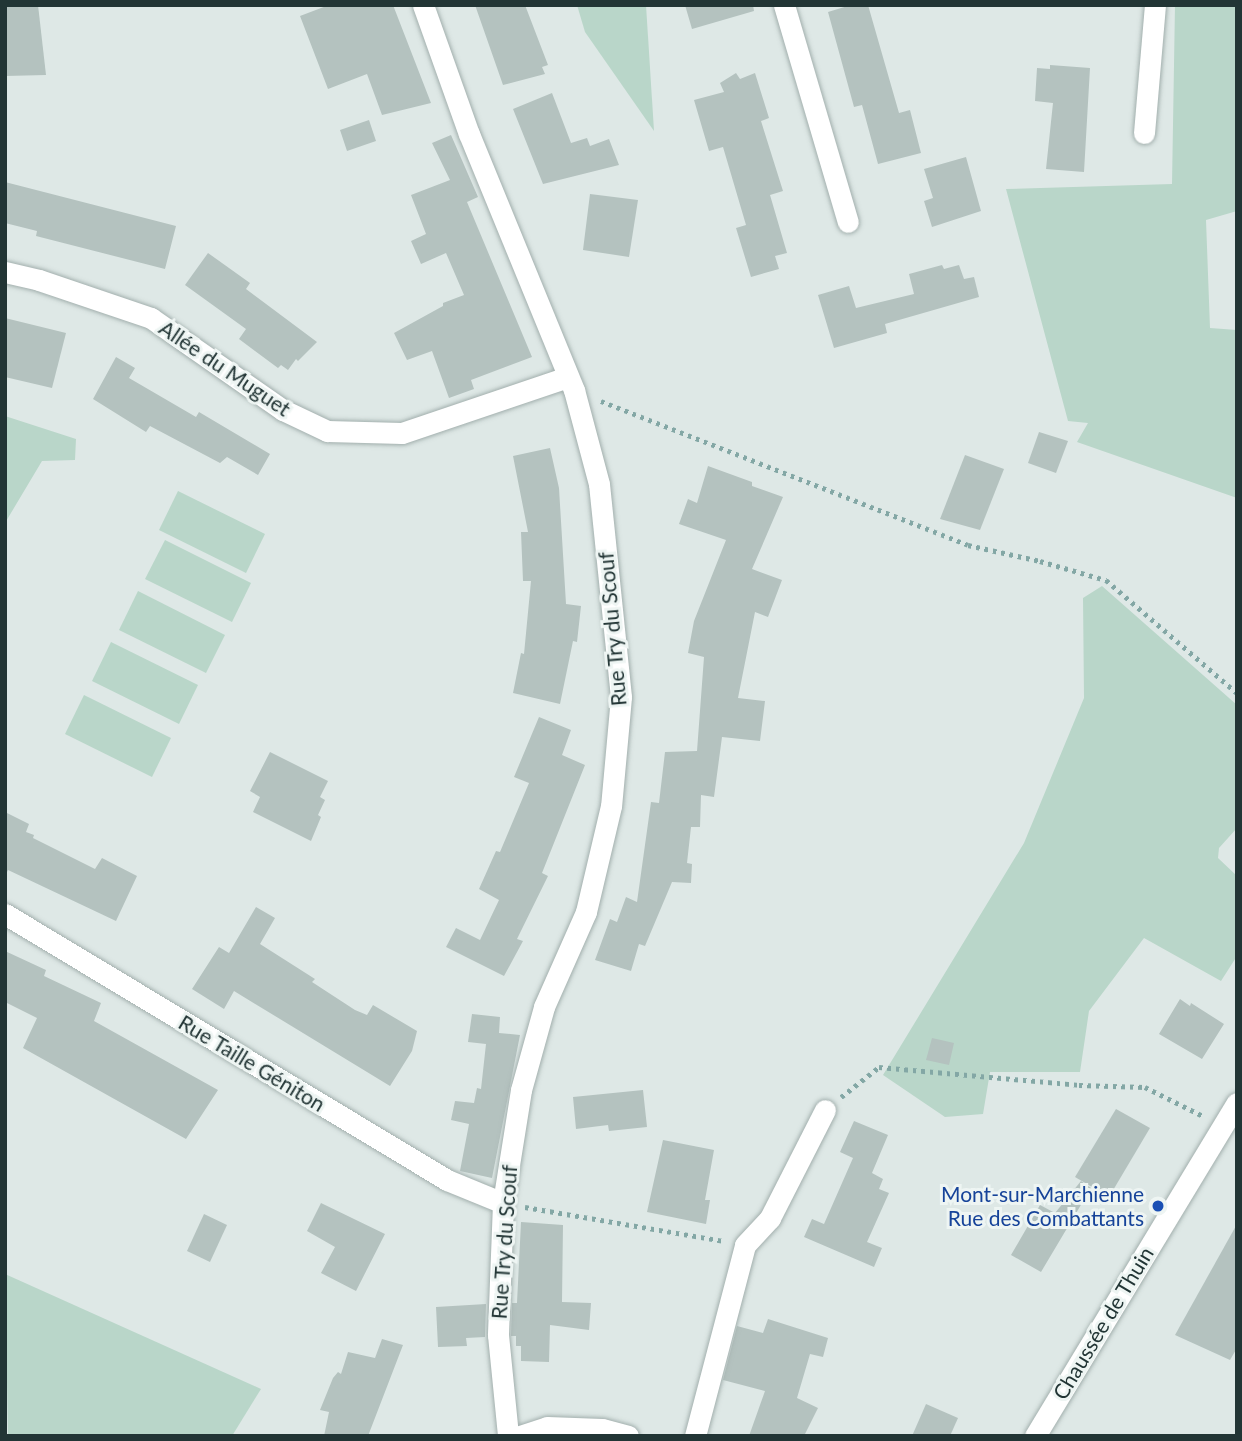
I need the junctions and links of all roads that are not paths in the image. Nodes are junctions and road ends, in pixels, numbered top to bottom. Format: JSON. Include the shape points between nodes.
{"nodes":[{"id":1,"x":423,"y":5,"type":"edge"},
{"id":2,"x":784,"y":5,"type":"edge"},
{"id":3,"x":1155,"y":5,"type":"edge"},
{"id":4,"x":1144,"y":133,"type":"dead end"},
{"id":5,"x":848,"y":222,"type":"dead end"},
{"id":6,"x":5,"y":272,"type":"edge"},
{"id":7,"x":570,"y":383,"type":"junction"},
{"id":8,"x":5,"y":914,"type":"edge"},
{"id":9,"x":1237,"y":1103,"type":"edge"},
{"id":10,"x":825,"y":1110,"type":"road end"},
{"id":11,"x":503,"y":1203,"type":"junction"},
{"id":12,"x":508,"y":1436,"type":"edge"},
{"id":13,"x":520,"y":1436,"type":"edge"},
{"id":14,"x":628,"y":1436,"type":"edge"},
{"id":15,"x":695,"y":1436,"type":"edge"},
{"id":16,"x":1035,"y":1436,"type":"edge"}],
"edges":[{"from":1,"to":7,"type":"street","name":"Rue Try du Scouf","via":[[469,134]]},
{"from":2,"to":5,"type":"street"},
{"from":3,"to":4,"type":"street"},
{"from":6,"to":7,"type":"street","name":"Allée du Muguet","via":[[151,318],[283,410],[327,431],[402,433]]},
{"from":7,"to":11,"type":"street","name":"Rue Try du Scouf","via":[[599,484],[621,698],[611,806],[586,912],[544,1007],[521,1090]]},
{"from":8,"to":11,"type":"street","name":"Rue Taille Géniton","via":[[447,1180]]},
{"from":9,"to":16,"type":"street","name":"Chaussée de Thuin"},
{"from":10,"to":15,"type":"street","via":[[770,1218],[745,1245]]},
{"from":11,"to":12,"type":"street","name":"Rue Try du Scouf","via":[[498,1335]]},
{"from":13,"to":14,"type":"street","via":[[547,1427],[603,1429]]}]}
